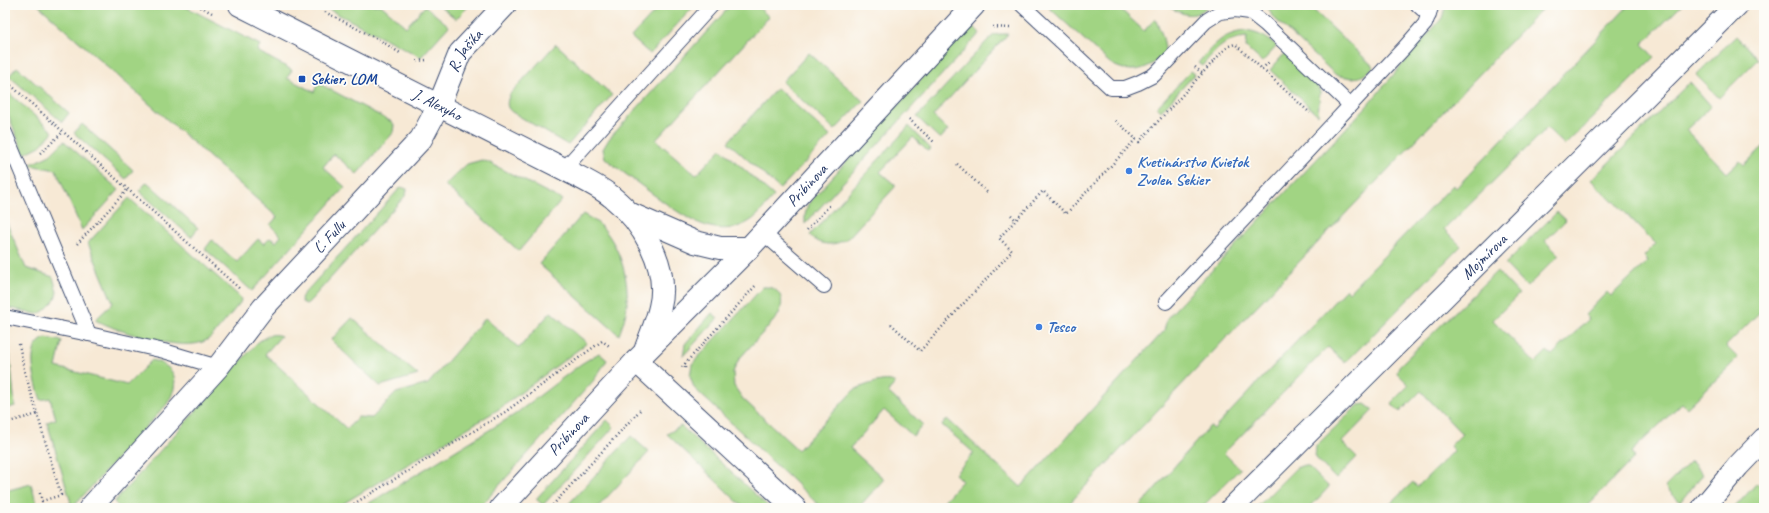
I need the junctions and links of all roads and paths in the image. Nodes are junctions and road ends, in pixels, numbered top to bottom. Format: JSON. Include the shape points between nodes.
{"nodes":[{"id":1,"x":197,"y":5,"type":"edge"},
{"id":2,"x":240,"y":5,"type":"edge"},
{"id":3,"x":505,"y":5,"type":"edge"},
{"id":4,"x":712,"y":5,"type":"edge"},
{"id":5,"x":974,"y":5,"type":"edge"},
{"id":6,"x":1022,"y":5,"type":"edge"},
{"id":7,"x":1418,"y":5,"type":"edge"},
{"id":8,"x":1737,"y":5,"type":"edge"},
{"id":9,"x":1430,"y":10,"type":"edge"},
{"id":10,"x":325,"y":12,"type":"dead end"},
{"id":11,"x":218,"y":15,"type":"dead end"},
{"id":12,"x":406,"y":56,"type":"dead end"},
{"id":13,"x":432,"y":57,"type":"dead end"},
{"id":14,"x":411,"y":60,"type":"dead end"},
{"id":15,"x":5,"y":80,"type":"edge"},
{"id":16,"x":439,"y":105,"type":"junction"},
{"id":17,"x":1350,"y":105,"type":"junction"},
{"id":18,"x":909,"y":119,"type":"dead end"},
{"id":19,"x":1114,"y":119,"type":"dead end"},
{"id":20,"x":1327,"y":129,"type":"junction"},
{"id":21,"x":63,"y":132,"type":"junction"},
{"id":22,"x":5,"y":133,"type":"edge"},
{"id":23,"x":1136,"y":139,"type":"junction"},
{"id":24,"x":935,"y":143,"type":"dead end"},
{"id":25,"x":16,"y":164,"type":"junction"},
{"id":26,"x":957,"y":164,"type":"dead end"},
{"id":27,"x":564,"y":169,"type":"junction"},
{"id":28,"x":128,"y":189,"type":"junction"},
{"id":29,"x":989,"y":194,"type":"dead end"},
{"id":30,"x":628,"y":213,"type":"junction"},
{"id":31,"x":1011,"y":215,"type":"dead end"},
{"id":32,"x":1016,"y":220,"type":"junction"},
{"id":33,"x":756,"y":240,"type":"junction"},
{"id":34,"x":59,"y":263,"type":"junction"},
{"id":35,"x":756,"y":284,"type":"dead end"},
{"id":36,"x":824,"y":286,"type":"dead end"},
{"id":37,"x":1166,"y":302,"type":"dead end"},
{"id":38,"x":263,"y":308,"type":"junction"},
{"id":39,"x":10,"y":318,"type":"edge"},
{"id":40,"x":891,"y":324,"type":"dead end"},
{"id":41,"x":89,"y":334,"type":"junction"},
{"id":42,"x":615,"y":344,"type":"dead end"},
{"id":43,"x":640,"y":357,"type":"junction"},
{"id":44,"x":218,"y":367,"type":"junction"},
{"id":45,"x":682,"y":367,"type":"dead end"},
{"id":46,"x":642,"y":408,"type":"dead end"},
{"id":47,"x":38,"y":414,"type":"junction"},
{"id":48,"x":5,"y":423,"type":"edge"},
{"id":49,"x":1764,"y":439,"type":"edge"},
{"id":50,"x":39,"y":490,"type":"dead end"},
{"id":51,"x":90,"y":508,"type":"edge"},
{"id":52,"x":347,"y":508,"type":"edge"},
{"id":53,"x":502,"y":508,"type":"edge"},
{"id":54,"x":550,"y":508,"type":"edge"},
{"id":55,"x":795,"y":508,"type":"edge"},
{"id":56,"x":1232,"y":508,"type":"edge"},
{"id":57,"x":1703,"y":508,"type":"edge"}],
"edges":[{"from":1,"to":11,"type":"path"},
{"from":2,"to":16,"type":"street","name":"J. Alexyho"},
{"from":3,"to":16,"type":"street","name":"R. Jašíka","via":[[460,53]]},
{"from":4,"to":27,"type":"lane"},
{"from":5,"to":33,"type":"street","name":"Pribinova"},
{"from":6,"to":17,"type":"lane","via":[[1111,88],[1125,88],[1154,75],[1206,21],[1220,12],[1250,12]]},
{"from":7,"to":9,"type":"lane"},
{"from":8,"to":56,"type":"street","name":"Mojmírova"},
{"from":9,"to":17,"type":"lane","via":[[1425,24]]},
{"from":10,"to":12,"type":"path"},
{"from":13,"to":14,"type":"path","via":[[418,62]]},
{"from":15,"to":21,"type":"path"},
{"from":16,"to":27,"type":"street","name":"J. Alexyho"},
{"from":16,"to":38,"type":"street","name":"Ľ. Fullu","via":[[422,139]]},
{"from":17,"to":20,"type":"lane"},
{"from":18,"to":24,"type":"path"},
{"from":19,"to":23,"type":"path"},
{"from":20,"to":23,"type":"path","via":[[1234,44],[1222,52],[1140,142]]},
{"from":20,"to":37,"type":"lane"},
{"from":21,"to":25,"type":"path","via":[[44,150]]},
{"from":21,"to":28,"type":"path"},
{"from":22,"to":25,"type":"lane"},
{"from":23,"to":32,"type":"path","via":[[1066,214],[1043,191]]},
{"from":25,"to":34,"type":"lane"},
{"from":26,"to":29,"type":"path"},
{"from":27,"to":30,"type":"street","name":"J. Alexyho","via":[[612,196]]},
{"from":28,"to":34,"type":"path"},
{"from":28,"to":38,"type":"path"},
{"from":30,"to":33,"type":"street","name":"J. Alexyho","via":[[695,242],[720,248]]},
{"from":30,"to":43,"type":"street","name":"J. Alexyho","via":[[647,237],[655,254],[662,290],[660,306]]},
{"from":31,"to":32,"type":"path"},
{"from":32,"to":40,"type":"path","via":[[999,238],[1012,252],[920,351]]},
{"from":33,"to":36,"type":"lane"},
{"from":33,"to":43,"type":"street","name":"Pribinova"},
{"from":34,"to":41,"type":"lane"},
{"from":35,"to":45,"type":"path"},
{"from":38,"to":44,"type":"street","name":"Ľ. Fullu"},
{"from":39,"to":41,"type":"lane"},
{"from":39,"to":47,"type":"path"},
{"from":41,"to":44,"type":"lane"},
{"from":42,"to":52,"type":"path","via":[[611,348],[602,340],[505,412]]},
{"from":43,"to":53,"type":"street","name":"Pribinova"},
{"from":43,"to":55,"type":"street"},
{"from":44,"to":51,"type":"street","name":"Ľ. Fullu"},
{"from":46,"to":54,"type":"path"},
{"from":47,"to":48,"type":"path"},
{"from":47,"to":50,"type":"path","via":[[61,495],[42,501]]},
{"from":49,"to":57,"type":"street"}]}
